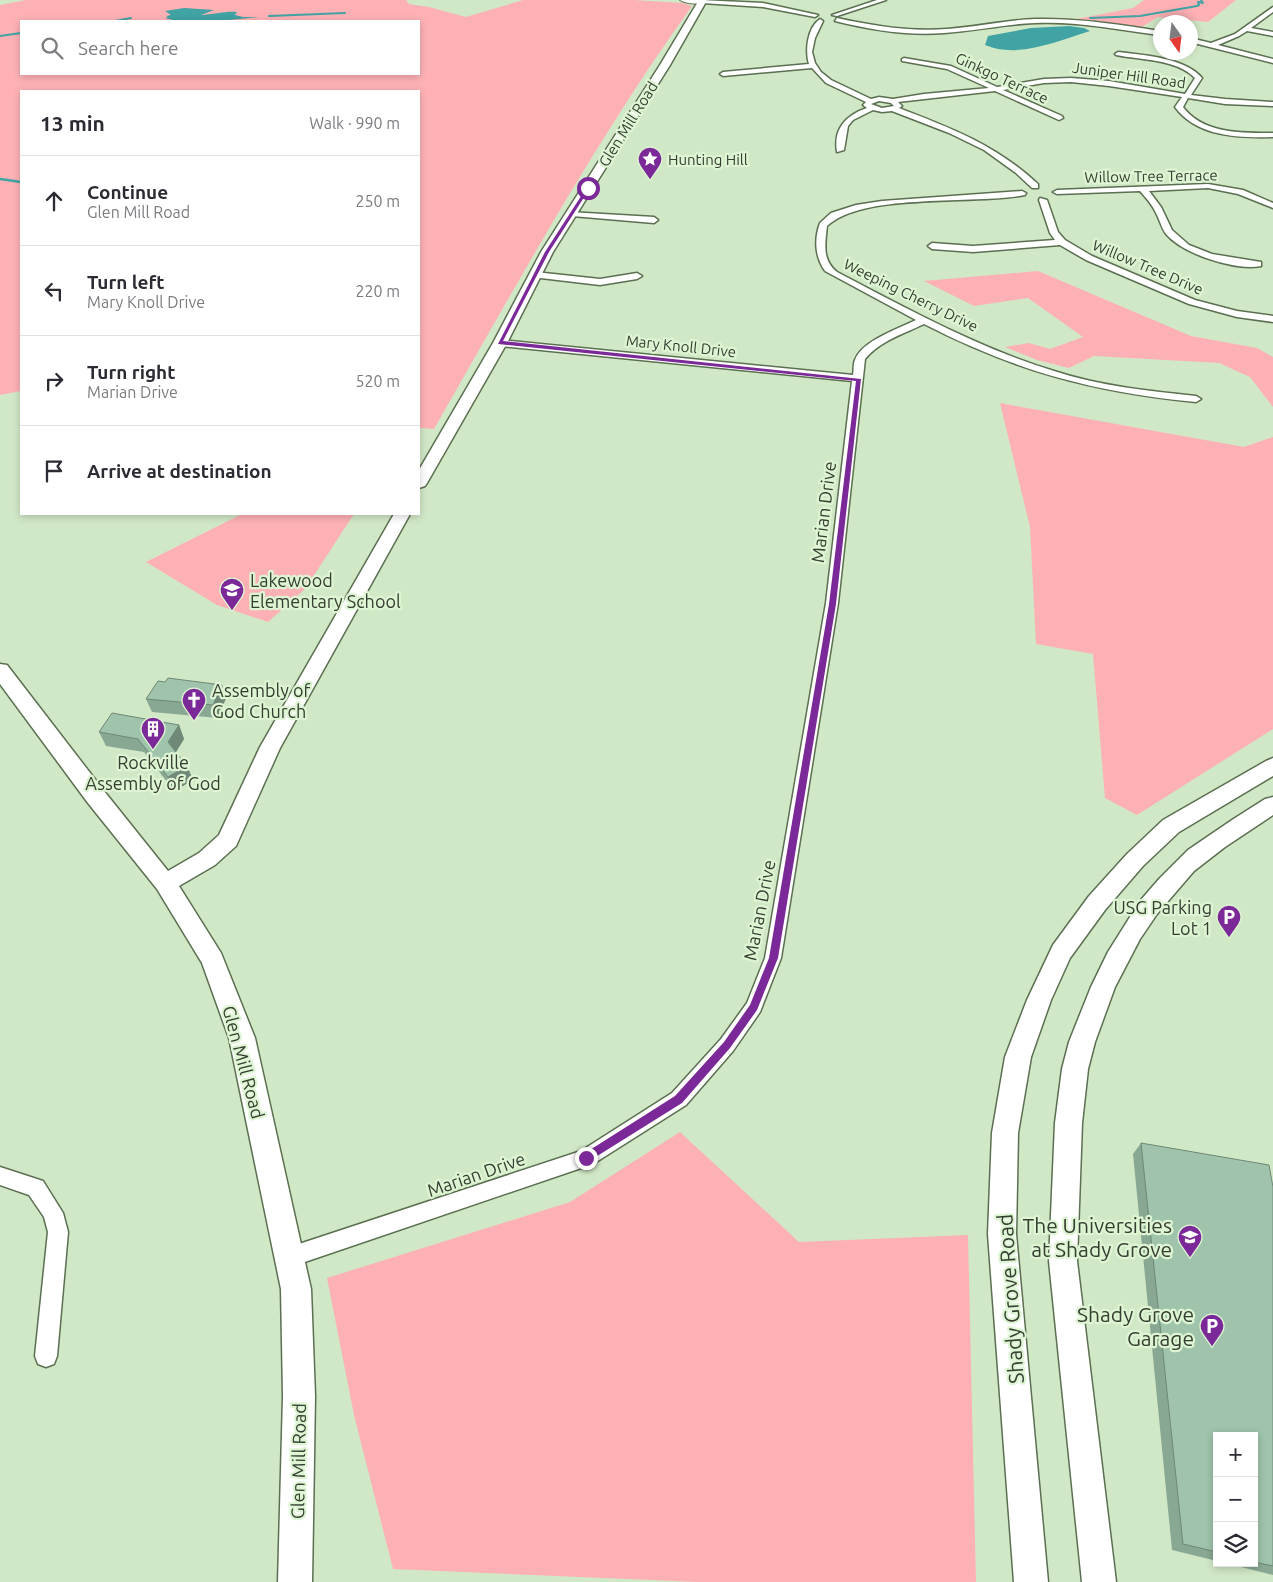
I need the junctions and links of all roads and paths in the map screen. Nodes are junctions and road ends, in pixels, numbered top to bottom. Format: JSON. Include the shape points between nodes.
{"nodes":[{"id":1,"x":684,"y":0,"type":"edge"},
{"id":2,"x":703,"y":0,"type":"edge"},
{"id":3,"x":883,"y":0,"type":"edge"},
{"id":4,"x":1273,"y":9,"type":"edge"},
{"id":5,"x":1264,"y":14,"type":"junction"},
{"id":6,"x":1273,"y":15,"type":"edge"},
{"id":7,"x":821,"y":16,"type":"junction"},
{"id":8,"x":836,"y":17,"type":"junction"},
{"id":9,"x":1248,"y":29,"type":"junction"},
{"id":10,"x":1153,"y":32,"type":"edge"},
{"id":11,"x":1273,"y":34,"type":"edge"},
{"id":12,"x":1198,"y":42,"type":"edge"},
{"id":13,"x":1213,"y":45,"type":"junction"},
{"id":14,"x":1118,"y":54,"type":"dead end"},
{"id":15,"x":904,"y":60,"type":"dead end"},
{"id":16,"x":1273,"y":61,"type":"edge"},
{"id":17,"x":812,"y":66,"type":"junction"},
{"id":18,"x":723,"y":74,"type":"dead end"},
{"id":19,"x":995,"y":89,"type":"junction"},
{"id":20,"x":1187,"y":97,"type":"junction"},
{"id":21,"x":871,"y":104,"type":"junction"},
{"id":22,"x":1273,"y":104,"type":"edge"},
{"id":23,"x":894,"y":105,"type":"junction"},
{"id":24,"x":1059,"y":118,"type":"dead end"},
{"id":25,"x":1273,"y":135,"type":"edge"},
{"id":26,"x":840,"y":150,"type":"dead end"},
{"id":27,"x":1035,"y":186,"type":"junction"},
{"id":28,"x":1142,"y":188,"type":"junction"},
{"id":29,"x":1051,"y":189,"type":"junction"},
{"id":30,"x":1028,"y":196,"type":"junction"},
{"id":31,"x":1043,"y":200,"type":"junction"},
{"id":32,"x":1273,"y":206,"type":"edge"},
{"id":33,"x":572,"y":214,"type":"junction"},
{"id":34,"x":654,"y":220,"type":"dead end"},
{"id":35,"x":1062,"y":242,"type":"junction"},
{"id":36,"x":932,"y":246,"type":"dead end"},
{"id":37,"x":1258,"y":264,"type":"dead end"},
{"id":38,"x":535,"y":275,"type":"junction"},
{"id":39,"x":637,"y":276,"type":"dead end"},
{"id":40,"x":1273,"y":319,"type":"edge"},
{"id":41,"x":925,"y":320,"type":"junction"},
{"id":42,"x":500,"y":342,"type":"junction"},
{"id":43,"x":858,"y":379,"type":"junction"},
{"id":44,"x":1196,"y":399,"type":"dead end"},
{"id":45,"x":420,"y":481,"type":"edge"},
{"id":46,"x":401,"y":515,"type":"edge"},
{"id":47,"x":3,"y":678,"type":"edge"},
{"id":48,"x":1273,"y":766,"type":"edge"},
{"id":49,"x":1273,"y":805,"type":"edge"},
{"id":50,"x":165,"y":883,"type":"junction"},
{"id":51,"x":0,"y":1176,"type":"edge"},
{"id":52,"x":290,"y":1257,"type":"junction"},
{"id":53,"x":46,"y":1356,"type":"dead end"},
{"id":54,"x":295,"y":1582,"type":"edge"},
{"id":55,"x":1030,"y":1582,"type":"edge"},
{"id":56,"x":1099,"y":1582,"type":"edge"}],
"edges":[{"from":1,"to":2,"type":"street"},
{"from":2,"to":7,"type":"street","via":[[769,6]]},
{"from":2,"to":33,"type":"main road","name":"Glen Mill Road"},
{"from":3,"to":8,"type":"street"},
{"from":4,"to":5,"type":"street"},
{"from":5,"to":6,"type":"street"},
{"from":5,"to":9,"type":"street"},
{"from":7,"to":8,"type":"street"},
{"from":7,"to":17,"type":"street","via":[[808,50]]},
{"from":8,"to":10,"type":"street","via":[[878,29],[905,32],[942,32],[1050,21]]},
{"from":9,"to":11,"type":"street"},
{"from":9,"to":13,"type":"street"},
{"from":12,"to":13,"type":"street"},
{"from":13,"to":16,"type":"street"},
{"from":14,"to":20,"type":"street","via":[[1146,58],[1195,73],[1199,78]]},
{"from":15,"to":19,"type":"street","name":"Ginkgo Terrace","via":[[948,67]]},
{"from":17,"to":18,"type":"street"},
{"from":17,"to":21,"type":"street","via":[[822,76]]},
{"from":19,"to":20,"type":"street","name":"Juniper Hill Road","via":[[1044,81],[1078,80]]},
{"from":19,"to":23,"type":"street","name":"Juniper Hill Road"},
{"from":19,"to":24,"type":"street","name":"Ginkgo Terrace"},
{"from":20,"to":22,"type":"street","name":"Juniper Hill Road"},
{"from":20,"to":25,"type":"street","via":[[1179,108],[1183,116],[1200,125],[1240,134]]},
{"from":21,"to":23,"type":"street","name":"Juniper Hill Road","via":[[879,99]]},
{"from":21,"to":26,"type":"street","via":[[846,121]]},
{"from":23,"to":27,"type":"street","via":[[986,146],[1019,169]]},
{"from":27,"to":29,"type":"street","name":"Willow Tree Terrace"},
{"from":27,"to":30,"type":"street","via":[[1022,191]]},
{"from":28,"to":29,"type":"street","name":"Willow Tree Terrace"},
{"from":28,"to":32,"type":"street","name":"Willow Tree Terrace","via":[[1218,187]]},
{"from":28,"to":37,"type":"street","via":[[1159,209],[1166,228],[1180,242],[1218,260]]},
{"from":29,"to":31,"type":"street","via":[[1058,194]]},
{"from":30,"to":31,"type":"street"},
{"from":30,"to":41,"type":"street","name":"Weeping Cherry Drive","via":[[882,203],[834,215],[823,225],[820,256],[827,270]]},
{"from":31,"to":35,"type":"street","name":"Willow Tree Drive","via":[[1049,223]]},
{"from":33,"to":34,"type":"street"},
{"from":33,"to":38,"type":"main road","name":"Glen Mill Road"},
{"from":35,"to":36,"type":"street","via":[[973,249]]},
{"from":35,"to":40,"type":"street","name":"Willow Tree Drive","via":[[1089,258],[1192,302],[1237,314]]},
{"from":38,"to":39,"type":"street","via":[[600,282]]},
{"from":38,"to":42,"type":"main road","name":"Glen Mill Road"},
{"from":41,"to":43,"type":"street","name":"Marian Drive","via":[[866,350],[860,359]]},
{"from":41,"to":44,"type":"street","name":"Weeping Cherry Drive","via":[[1032,368],[1145,394]]},
{"from":42,"to":43,"type":"street","name":"Mary Knoll Drive"},
{"from":42,"to":45,"type":"main road","name":"Glen Mill Road"},
{"from":43,"to":52,"type":"street","name":"Marian Drive","via":[[832,604],[774,958],[754,1007],[727,1045],[679,1099],[586,1158]]},
{"from":46,"to":50,"type":"main road","via":[[270,747],[228,840],[212,856]]},
{"from":47,"to":50,"type":"main road","name":"Glen Mill Road"},
{"from":48,"to":55,"type":"main road","name":"Shady Grove Road","via":[[1171,826],[1097,903],[1061,952],[1038,1000],[1018,1057],[1005,1133],[1002,1234]]},
{"from":49,"to":56,"type":"main road","via":[[1230,830],[1186,866],[1146,910],[1115,961],[1084,1033],[1075,1070],[1062,1229],[1063,1261]]},
{"from":50,"to":52,"type":"main road","name":"Glen Mill Road","via":[[214,960],[242,1038]]},
{"from":51,"to":53,"type":"street","via":[[36,1188],[53,1213],[58,1232]]},
{"from":52,"to":54,"type":"main road","name":"Glen Mill Road","via":[[296,1289],[299,1396]]}]}
